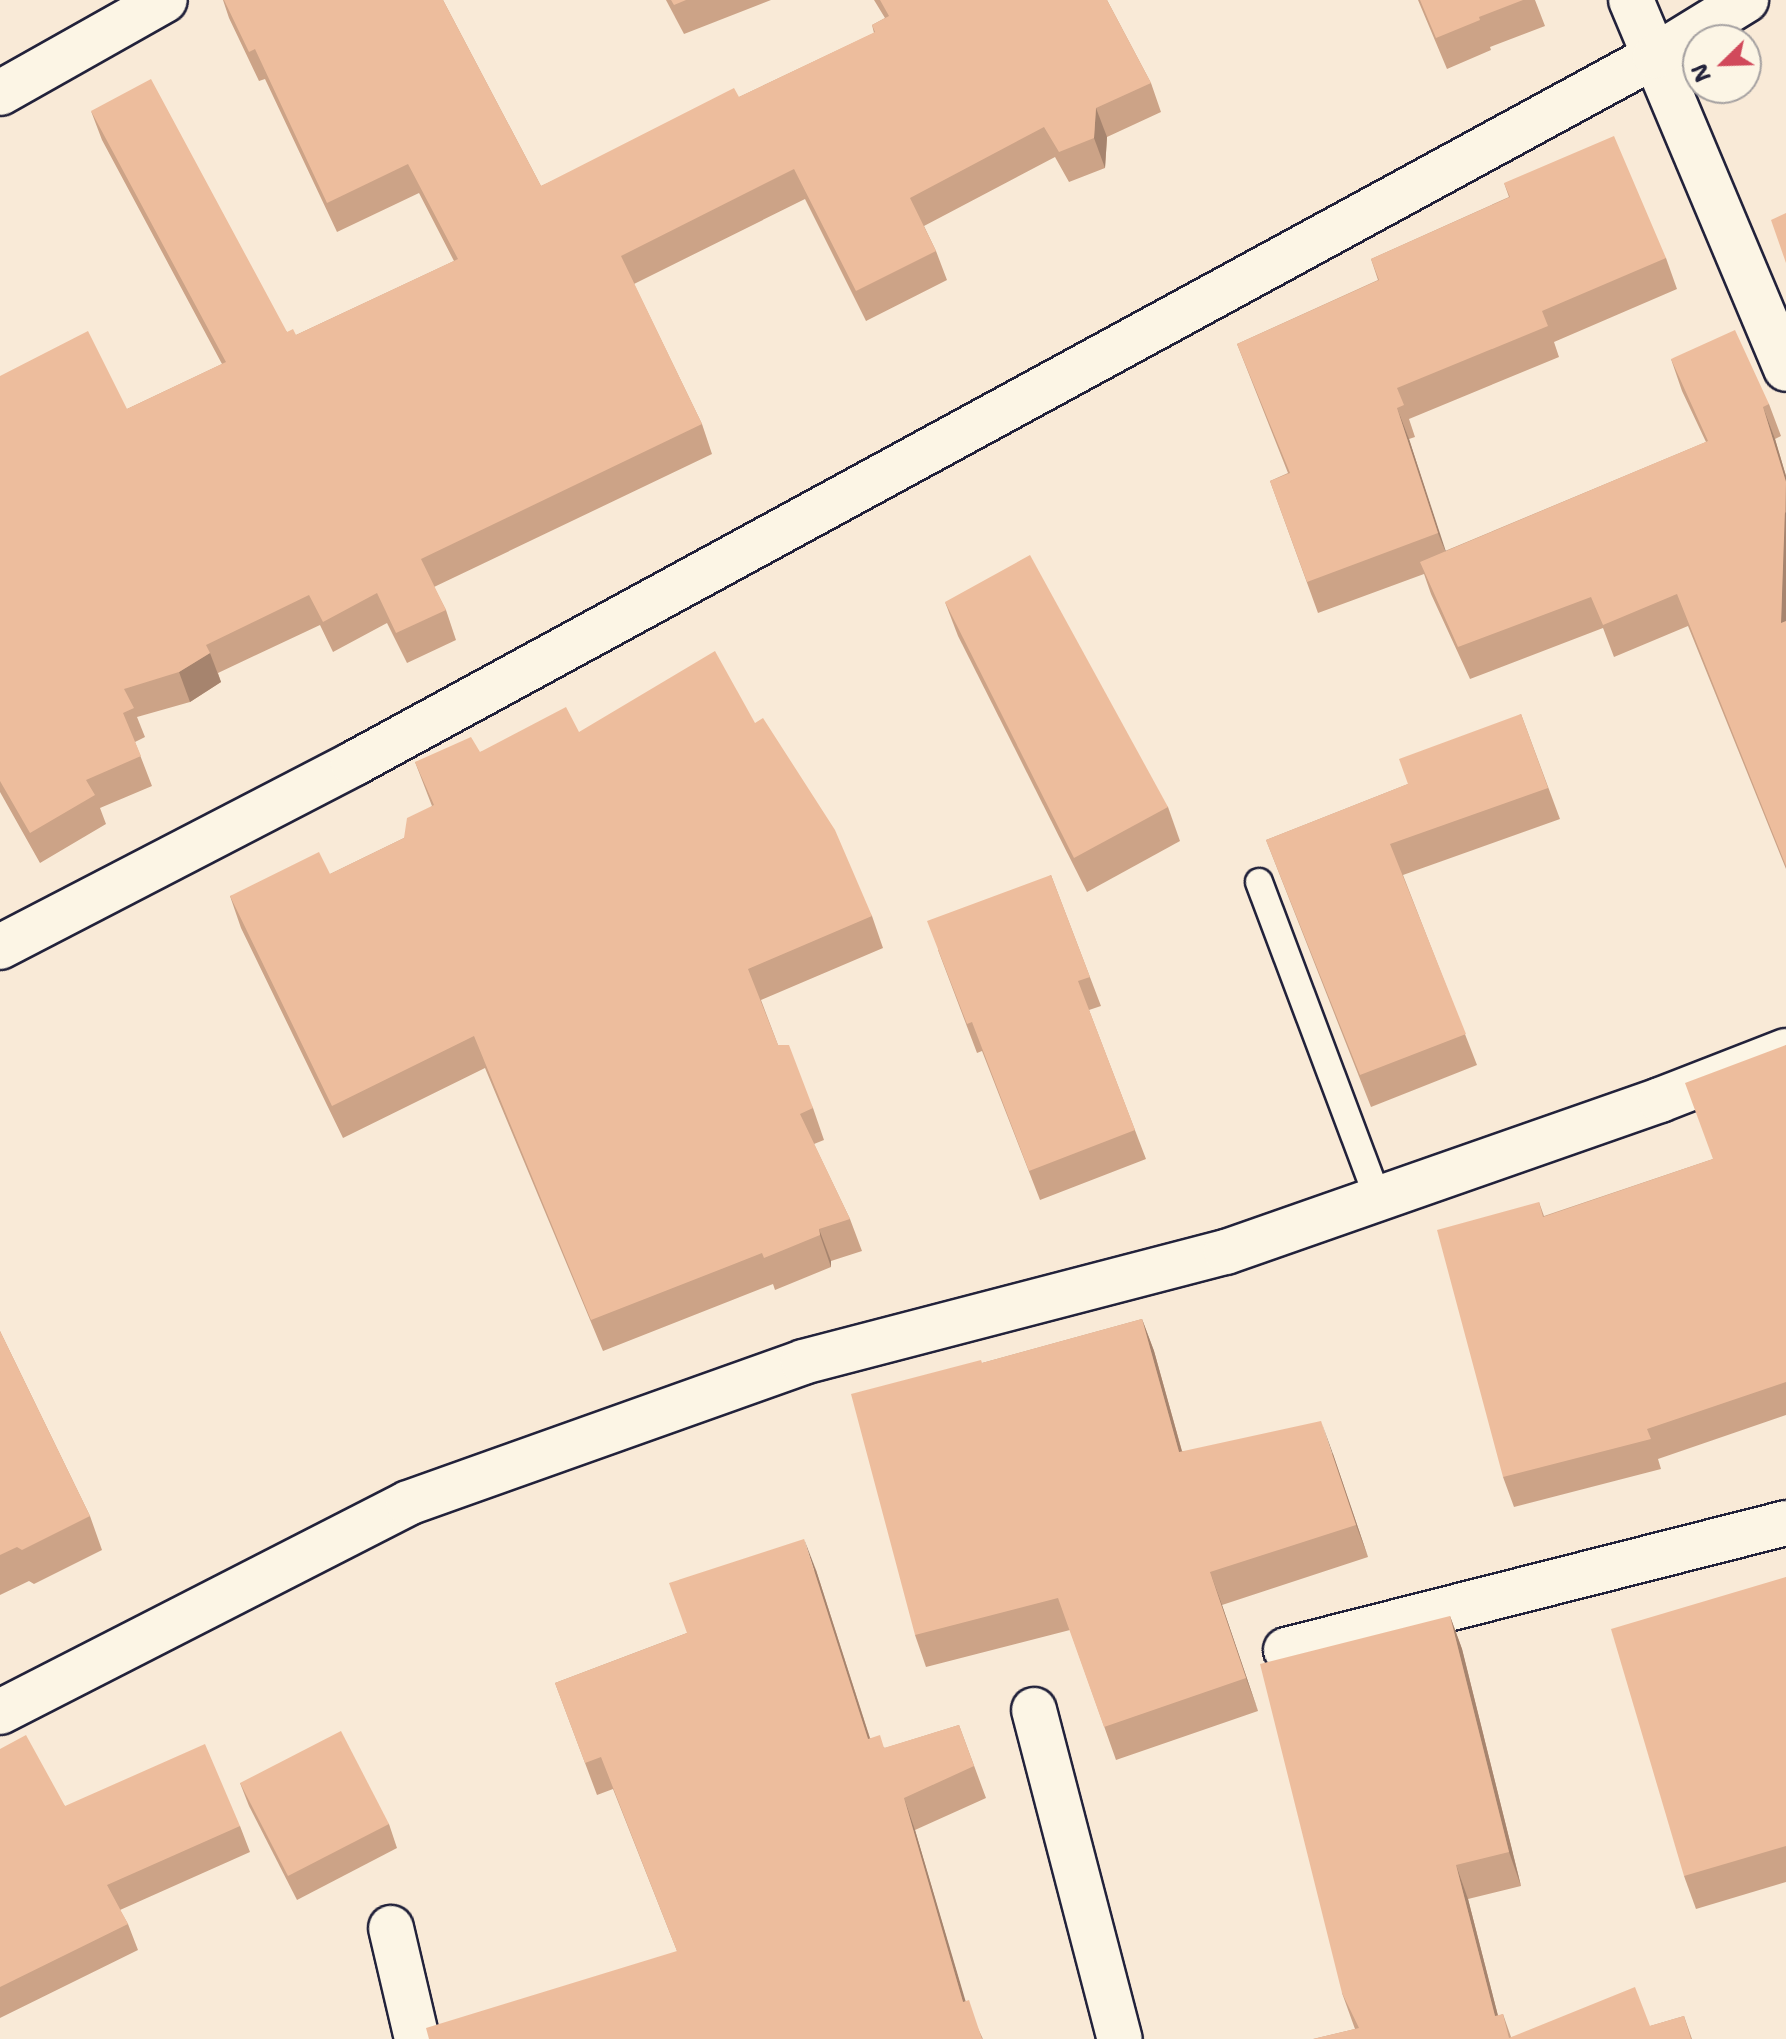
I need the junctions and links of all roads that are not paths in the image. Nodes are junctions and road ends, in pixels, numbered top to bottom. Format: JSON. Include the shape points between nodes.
{"nodes":[{"id":1,"x":165,"y":0,"type":"edge"},
{"id":2,"x":1631,"y":0,"type":"edge"},
{"id":3,"x":1746,"y":0,"type":"edge"},
{"id":4,"x":1655,"y":56,"type":"junction"},
{"id":5,"x":0,"y":93,"type":"edge"},
{"id":6,"x":1786,"y":369,"type":"edge"},
{"id":7,"x":1259,"y":882,"type":"dead end"},
{"id":8,"x":0,"y":947,"type":"edge"},
{"id":9,"x":1786,"y":1051,"type":"edge"},
{"id":10,"x":1378,"y":1199,"type":"junction"},
{"id":11,"x":1786,"y":1523,"type":"edge"},
{"id":12,"x":1286,"y":1650,"type":"dead end"},
{"id":13,"x":1034,"y":1710,"type":"dead end"},
{"id":14,"x":0,"y":1712,"type":"edge"},
{"id":15,"x":391,"y":1928,"type":"dead end"},
{"id":16,"x":417,"y":2039,"type":"edge"},
{"id":17,"x":1120,"y":2039,"type":"edge"}],
"edges":[{"from":1,"to":5,"type":"street"},
{"from":2,"to":4,"type":"street"},
{"from":3,"to":4,"type":"street"},
{"from":4,"to":6,"type":"street"},
{"from":4,"to":8,"type":"street","via":[[353,764]]},
{"from":7,"to":10,"type":"lane"},
{"from":9,"to":10,"type":"street"},
{"from":10,"to":14,"type":"street","via":[[1226,1252],[803,1362],[408,1503]]},
{"from":11,"to":12,"type":"street"},
{"from":13,"to":17,"type":"street"},
{"from":15,"to":16,"type":"street"}]}
